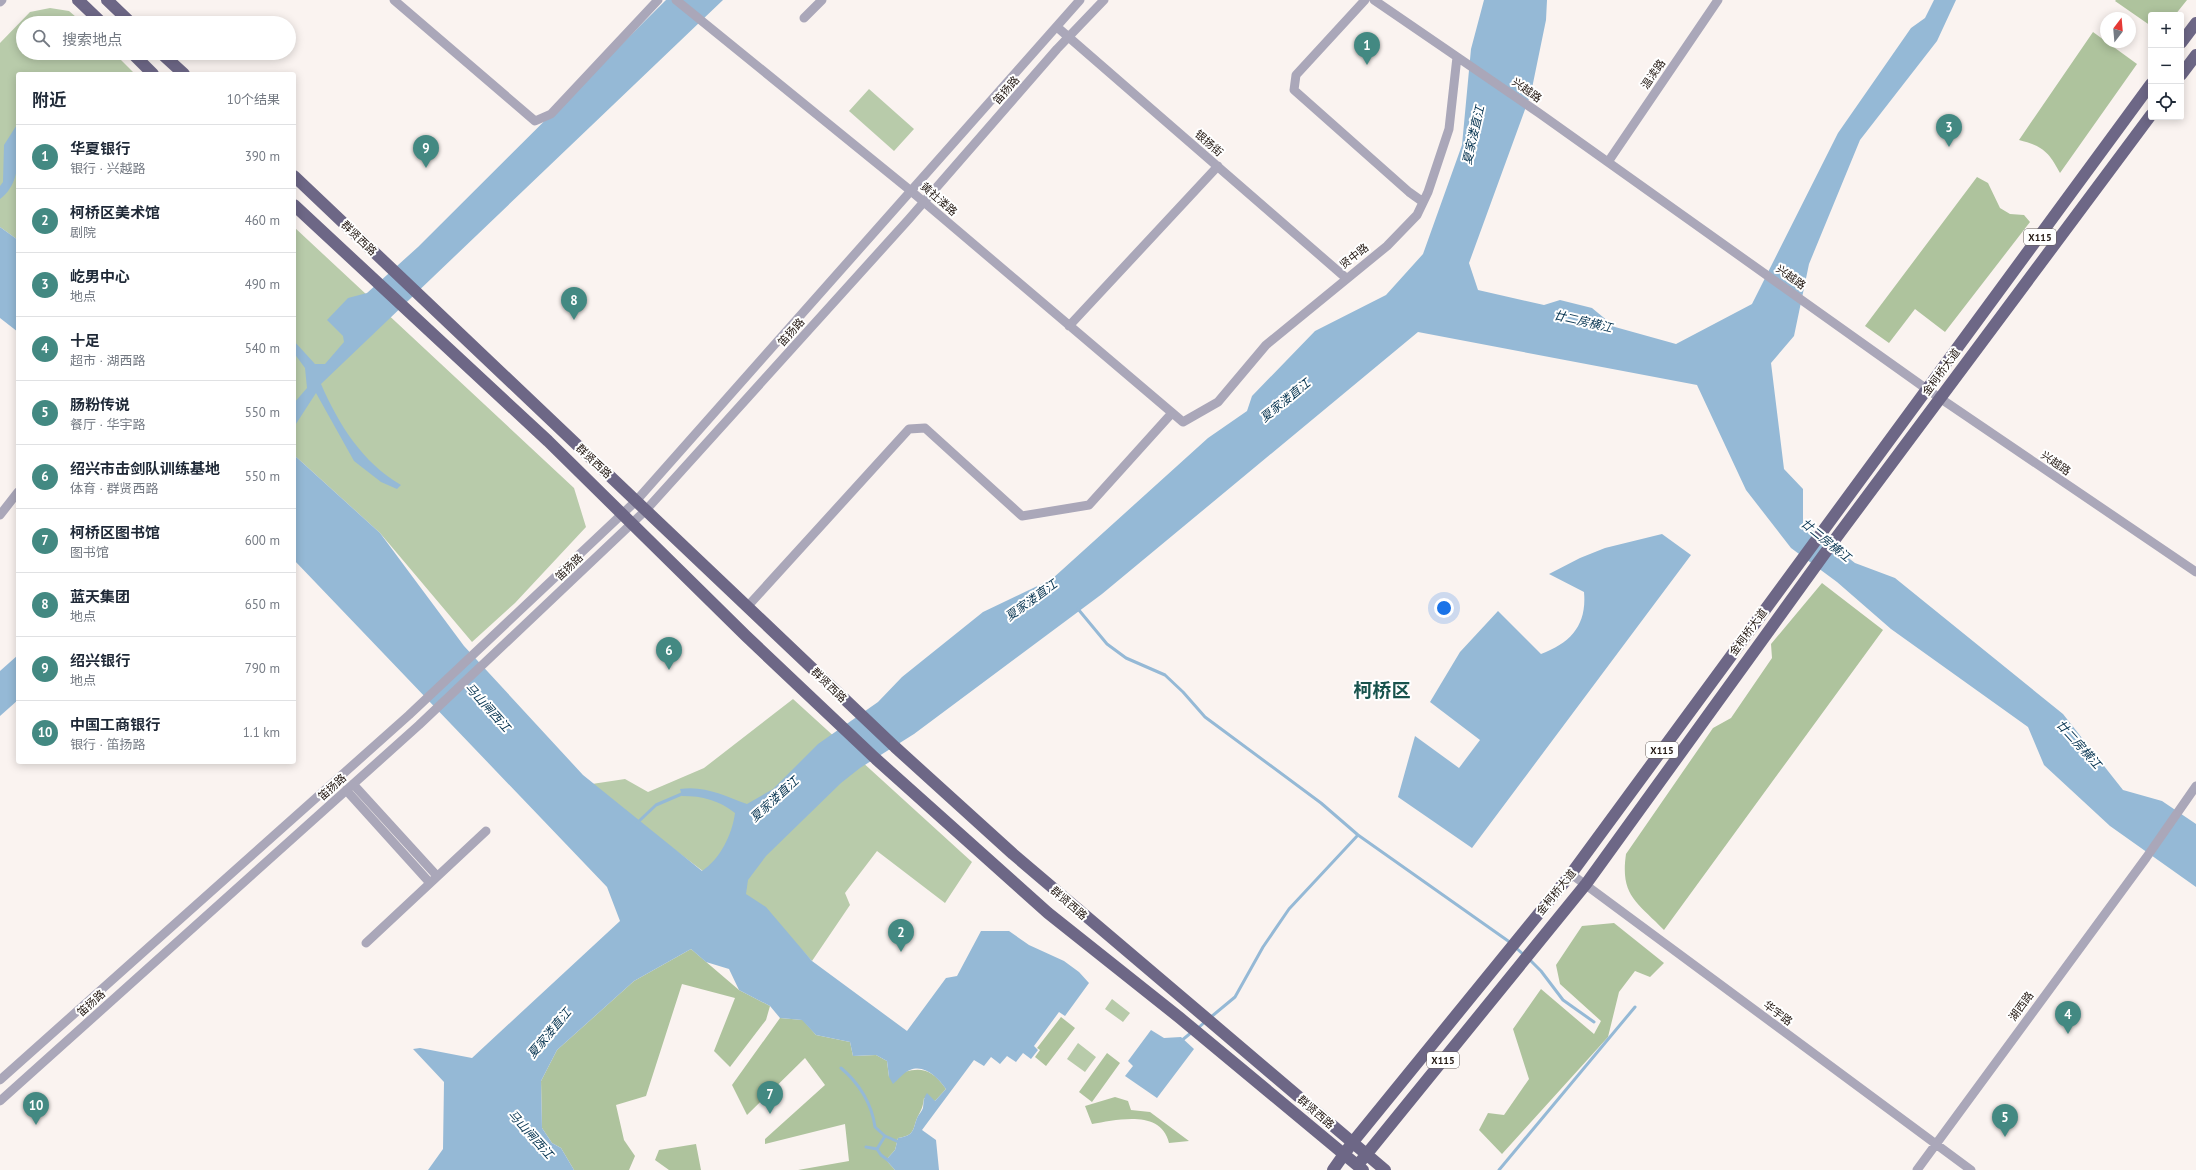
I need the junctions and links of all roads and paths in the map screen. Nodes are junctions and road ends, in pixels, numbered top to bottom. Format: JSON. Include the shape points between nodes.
{"nodes":[{"id":1,"x":2,"y":0,"type":"edge"},
{"id":2,"x":78,"y":0,"type":"edge"},
{"id":3,"x":107,"y":0,"type":"edge"},
{"id":4,"x":394,"y":0,"type":"edge"},
{"id":5,"x":658,"y":0,"type":"edge"},
{"id":6,"x":676,"y":0,"type":"edge"},
{"id":7,"x":822,"y":0,"type":"edge"},
{"id":8,"x":1080,"y":0,"type":"edge"},
{"id":9,"x":1104,"y":0,"type":"edge"},
{"id":10,"x":1365,"y":0,"type":"edge"},
{"id":11,"x":1374,"y":0,"type":"edge"},
{"id":12,"x":1718,"y":0,"type":"edge"},
{"id":13,"x":0,"y":2,"type":"edge"},
{"id":14,"x":95,"y":16,"type":"edge"},
{"id":15,"x":124,"y":16,"type":"edge"},
{"id":16,"x":804,"y":18,"type":"dead end"},
{"id":17,"x":2196,"y":22,"type":"edge"},
{"id":18,"x":1057,"y":27,"type":"junction"},
{"id":19,"x":1069,"y":37,"type":"junction"},
{"id":20,"x":2184,"y":39,"type":"edge"},
{"id":21,"x":2196,"y":55,"type":"edge"},
{"id":22,"x":1460,"y":59,"type":"junction"},
{"id":23,"x":139,"y":60,"type":"edge"},
{"id":24,"x":169,"y":60,"type":"edge"},
{"id":25,"x":2184,"y":71,"type":"edge"},
{"id":26,"x":151,"y":72,"type":"edge"},
{"id":27,"x":182,"y":72,"type":"edge"},
{"id":28,"x":2148,"y":88,"type":"edge"},
{"id":29,"x":2148,"y":119,"type":"edge"},
{"id":30,"x":1608,"y":162,"type":"junction"},
{"id":31,"x":1218,"y":166,"type":"junction"},
{"id":32,"x":296,"y":178,"type":"edge"},
{"id":33,"x":911,"y":191,"type":"junction"},
{"id":34,"x":924,"y":202,"type":"junction"},
{"id":35,"x":1423,"y":202,"type":"junction"},
{"id":36,"x":296,"y":207,"type":"edge"},
{"id":37,"x":1346,"y":278,"type":"junction"},
{"id":38,"x":1070,"y":326,"type":"junction"},
{"id":39,"x":1928,"y":390,"type":"junction"},
{"id":40,"x":1941,"y":399,"type":"junction"},
{"id":41,"x":1172,"y":413,"type":"junction"},
{"id":42,"x":1183,"y":422,"type":"joint"},
{"id":43,"x":16,"y":495,"type":"edge"},
{"id":44,"x":636,"y":501,"type":"junction"},
{"id":45,"x":646,"y":510,"type":"junction"},
{"id":46,"x":622,"y":514,"type":"junction"},
{"id":47,"x":0,"y":515,"type":"edge"},
{"id":48,"x":631,"y":524,"type":"junction"},
{"id":49,"x":2196,"y":572,"type":"edge"},
{"id":50,"x":747,"y":607,"type":"junction"},
{"id":51,"x":2196,"y":786,"type":"edge"},
{"id":52,"x":350,"y":787,"type":"junction"},
{"id":53,"x":486,"y":832,"type":"dead end"},
{"id":54,"x":1571,"y":874,"type":"junction"},
{"id":55,"x":437,"y":876,"type":"junction"},
{"id":56,"x":430,"y":883,"type":"junction"},
{"id":57,"x":1586,"y":884,"type":"junction"},
{"id":58,"x":366,"y":943,"type":"dead end"},
{"id":59,"x":0,"y":1080,"type":"edge"},
{"id":60,"x":0,"y":1101,"type":"edge"},
{"id":61,"x":1352,"y":1143,"type":"junction"},
{"id":62,"x":1934,"y":1144,"type":"junction"},
{"id":63,"x":1344,"y":1154,"type":"junction"},
{"id":64,"x":1366,"y":1154,"type":"junction"},
{"id":65,"x":1358,"y":1168,"type":"edge"},
{"id":66,"x":1333,"y":1170,"type":"edge"},
{"id":67,"x":1385,"y":1170,"type":"edge"},
{"id":68,"x":1917,"y":1170,"type":"edge"},
{"id":69,"x":1971,"y":1170,"type":"edge"}],
"edges":[{"from":1,"to":13,"type":"street"},
{"from":2,"to":14,"type":"main road"},
{"from":3,"to":15,"type":"main road"},
{"from":4,"to":5,"type":"street","via":[[535,121],[551,114]]},
{"from":6,"to":33,"type":"street","name":"黄社溇路"},
{"from":7,"to":16,"type":"street"},
{"from":8,"to":18,"type":"street","name":"笛扬路"},
{"from":9,"to":19,"type":"street","name":"笛扬路"},
{"from":10,"to":35,"type":"street","via":[[1296,75],[1294,90]]},
{"from":11,"to":22,"type":"street","name":"兴越路"},
{"from":12,"to":30,"type":"street","name":"温渎路"},
{"from":17,"to":20,"type":"main road"},
{"from":18,"to":19,"type":"street","name":"银扬街"},
{"from":18,"to":33,"type":"street","name":"笛扬路"},
{"from":19,"to":31,"type":"street","name":"银扬街"},
{"from":19,"to":34,"type":"street","name":"笛扬路"},
{"from":21,"to":25,"type":"main road"},
{"from":22,"to":30,"type":"street","name":"兴越路"},
{"from":22,"to":35,"type":"street","name":"贤中路","via":[[1449,129]]},
{"from":23,"to":26,"type":"main road"},
{"from":24,"to":27,"type":"main road"},
{"from":28,"to":39,"type":"main road","name":"金柯桥大道","number":"X115"},
{"from":29,"to":40,"type":"main road","name":"金柯桥大道","number":"X115"},
{"from":30,"to":39,"type":"street","name":"兴越路"},
{"from":31,"to":37,"type":"street","name":"银扬街"},
{"from":31,"to":38,"type":"street"},
{"from":32,"to":44,"type":"main road","name":"群贤西路"},
{"from":33,"to":34,"type":"street","name":"黄社溇路"},
{"from":33,"to":44,"type":"street","name":"笛扬路"},
{"from":34,"to":38,"type":"street","name":"黄社溇路"},
{"from":34,"to":45,"type":"street","name":"笛扬路"},
{"from":35,"to":37,"type":"street","name":"贤中路","via":[[1417,215],[1387,246]]},
{"from":36,"to":46,"type":"main road","name":"群贤西路","via":[[548,441]]},
{"from":37,"to":42,"type":"street","name":"贤中路","via":[[1266,345],[1218,402]]},
{"from":38,"to":41,"type":"street","name":"黄社溇路"},
{"from":39,"to":40,"type":"street","name":"兴越路"},
{"from":39,"to":54,"type":"main road","name":"金柯桥大道","number":"X115"},
{"from":40,"to":49,"type":"street","name":"兴越路"},
{"from":40,"to":57,"type":"main road","name":"金柯桥大道","number":"X115","via":[[1833,542]]},
{"from":41,"to":42,"type":"street","name":"黄社溇路"},
{"from":41,"to":50,"type":"street","via":[[1089,505],[1022,516],[926,428],[909,429]]},
{"from":43,"to":47,"type":"street"},
{"from":44,"to":45,"type":"main road","name":"群贤西路"},
{"from":44,"to":46,"type":"street","name":"笛扬路"},
{"from":45,"to":48,"type":"street","name":"笛扬路"},
{"from":45,"to":50,"type":"main road","name":"群贤西路"},
{"from":46,"to":48,"type":"main road","name":"群贤西路"},
{"from":46,"to":59,"type":"street","name":"笛扬路","via":[[409,715]]},
{"from":48,"to":52,"type":"street","name":"笛扬路"},
{"from":48,"to":63,"type":"main road","name":"群贤西路","via":[[876,758],[1048,913]]},
{"from":50,"to":61,"type":"main road","name":"群贤西路","via":[[859,714],[1013,854]]},
{"from":51,"to":62,"type":"street","name":"湖西路","via":[[2146,858]]},
{"from":52,"to":55,"type":"street"},
{"from":52,"to":56,"type":"street"},
{"from":52,"to":60,"type":"street","name":"笛扬路"},
{"from":53,"to":55,"type":"street"},
{"from":54,"to":57,"type":"street","name":"华宇路"},
{"from":54,"to":61,"type":"main road","name":"金柯桥大道","number":"X115"},
{"from":55,"to":56,"type":"street"},
{"from":56,"to":58,"type":"street"},
{"from":57,"to":62,"type":"street","name":"华宇路"},
{"from":57,"to":64,"type":"main road","name":"金柯桥大道","number":"X115"},
{"from":61,"to":63,"type":"main road","name":"金柯桥大道"},
{"from":61,"to":64,"type":"main road","name":"群贤西路"},
{"from":62,"to":68,"type":"street","name":"湖西路"},
{"from":62,"to":69,"type":"street","name":"华宇路"},
{"from":63,"to":65,"type":"main road","name":"群贤西路"},
{"from":63,"to":66,"type":"main road","name":"金柯桥大道"},
{"from":64,"to":65,"type":"main road","name":"金柯桥大道","number":"X115"},
{"from":64,"to":67,"type":"main road","name":"群贤西路"}]}
